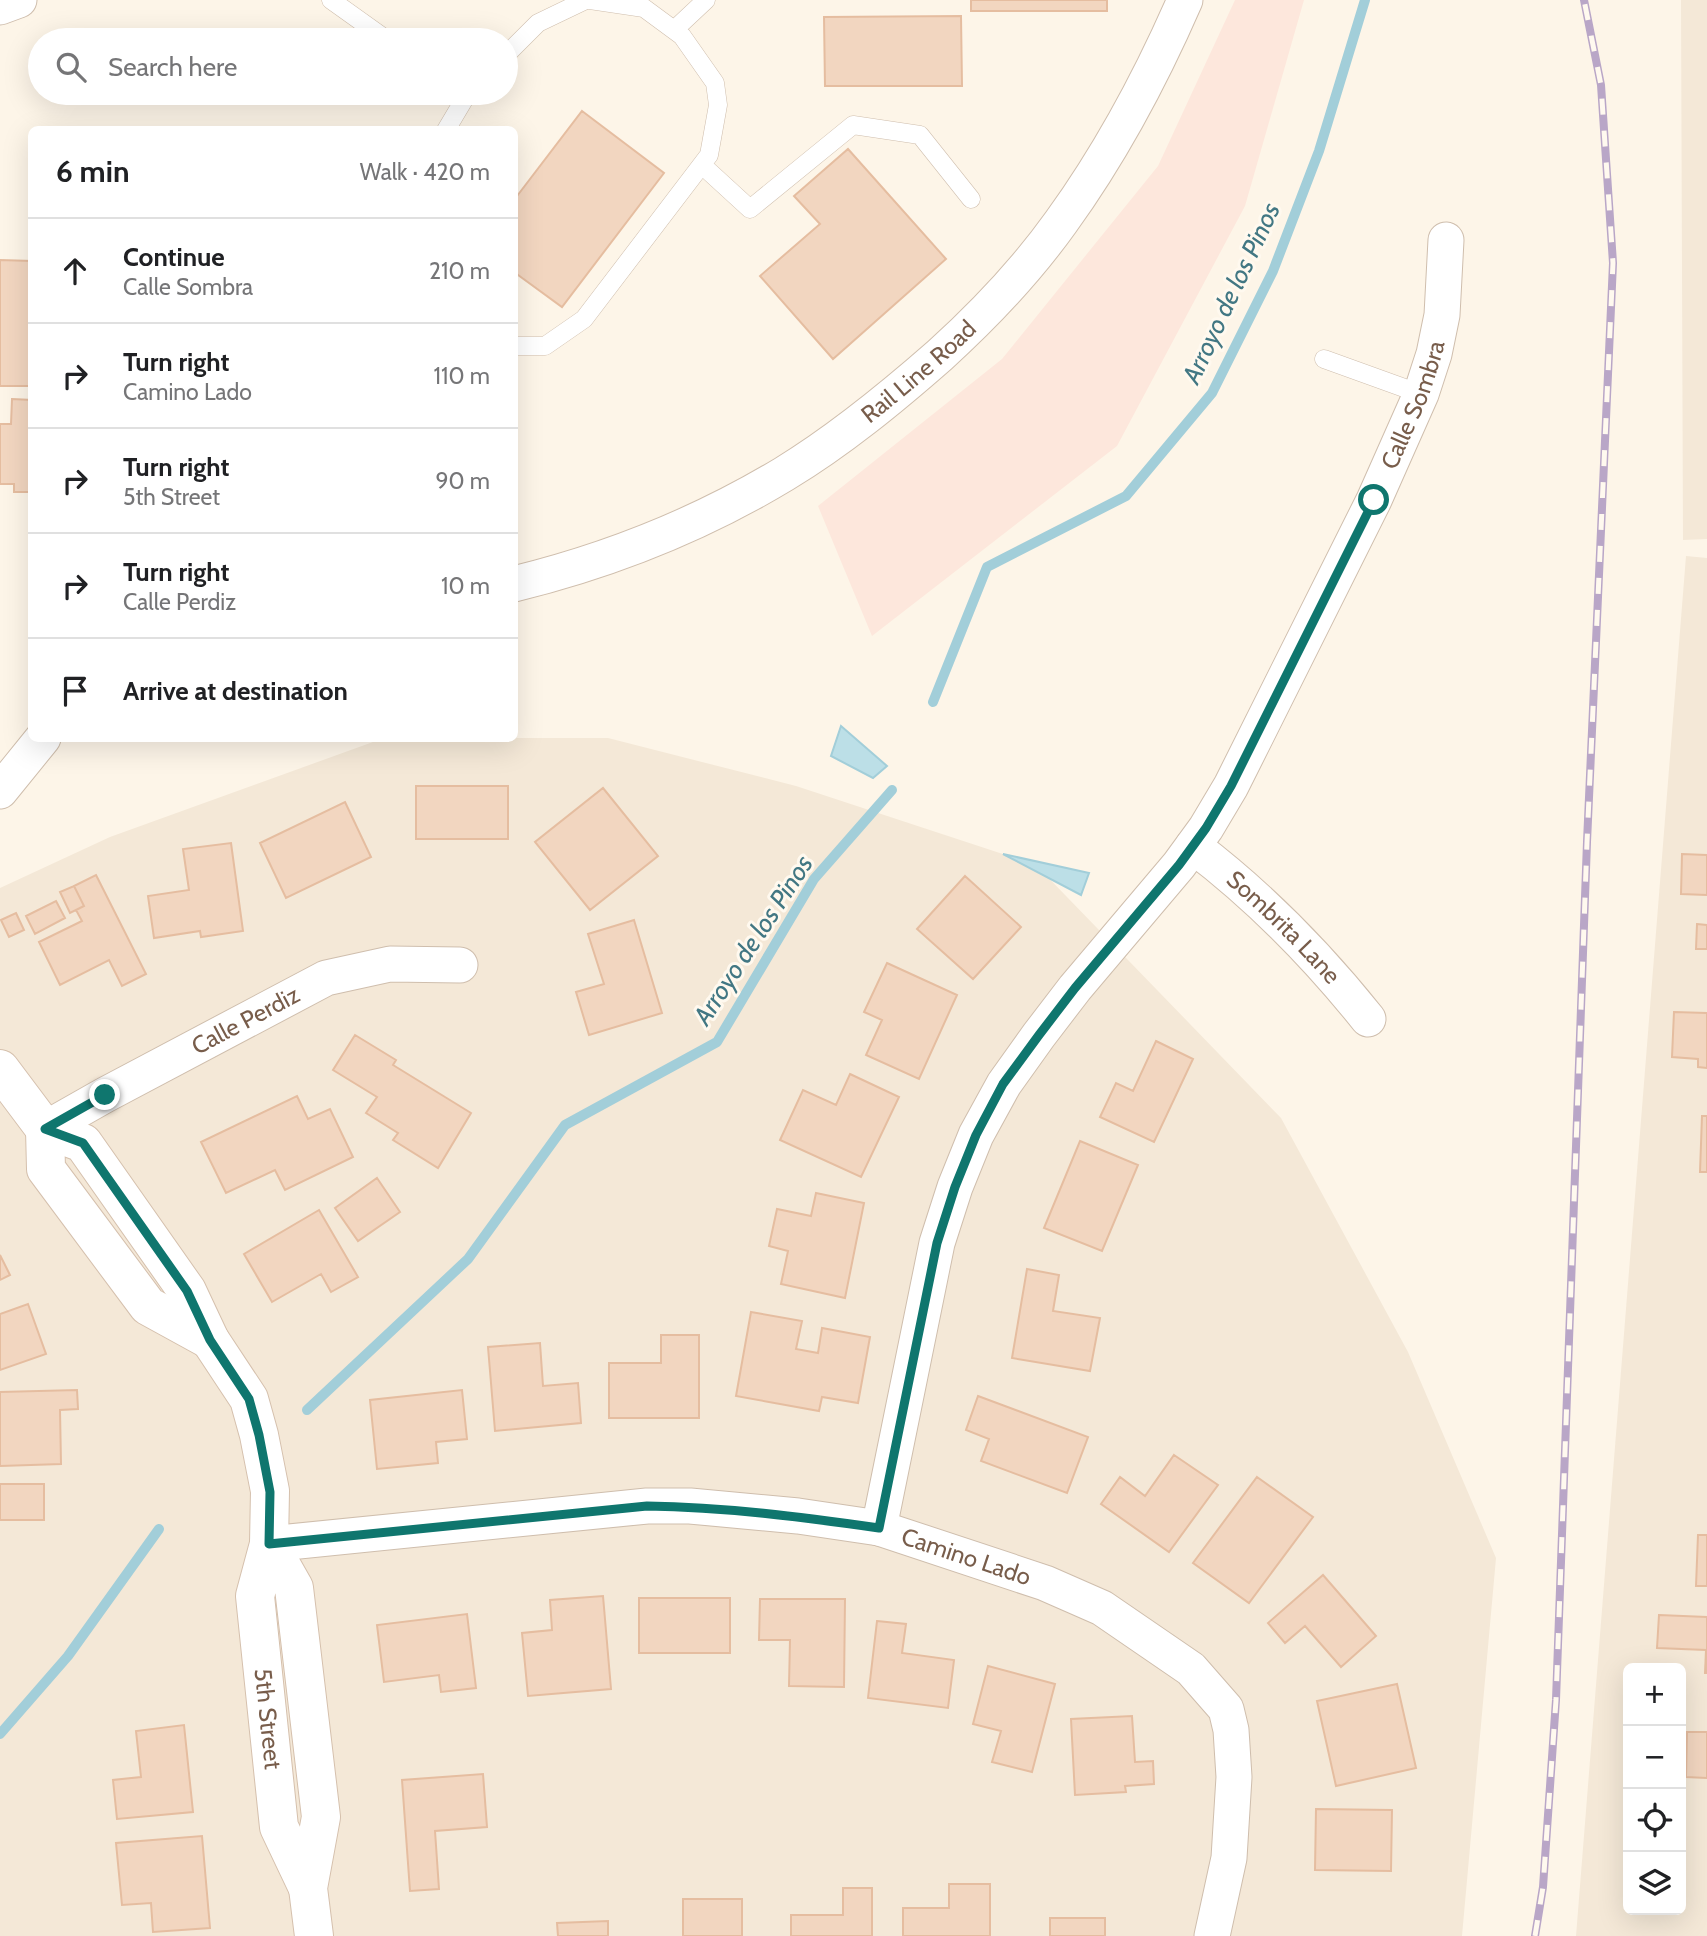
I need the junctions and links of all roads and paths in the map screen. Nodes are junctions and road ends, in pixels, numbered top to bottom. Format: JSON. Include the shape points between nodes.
{"nodes":[{"id":1,"x":19,"y":0,"type":"edge"},
{"id":2,"x":331,"y":0,"type":"edge"},
{"id":3,"x":588,"y":0,"type":"edge"},
{"id":4,"x":706,"y":0,"type":"edge"},
{"id":5,"x":1185,"y":0,"type":"edge"},
{"id":6,"x":0,"y":7,"type":"edge"},
{"id":7,"x":370,"y":28,"type":"edge"},
{"id":8,"x":674,"y":30,"type":"junction"},
{"id":9,"x":518,"y":43,"type":"edge"},
{"id":10,"x":458,"y":105,"type":"edge"},
{"id":11,"x":448,"y":126,"type":"edge"},
{"id":12,"x":702,"y":165,"type":"junction"},
{"id":13,"x":971,"y":199,"type":"dead end"},
{"id":14,"x":1446,"y":240,"type":"dead end"},
{"id":15,"x":518,"y":346,"type":"edge"},
{"id":16,"x":1324,"y":359,"type":"dead end"},
{"id":17,"x":1421,"y":394,"type":"junction"},
{"id":18,"x":518,"y":583,"type":"edge"},
{"id":19,"x":40,"y":742,"type":"edge"},
{"id":20,"x":0,"y":791,"type":"edge"},
{"id":21,"x":1193,"y":846,"type":"junction"},
{"id":22,"x":460,"y":965,"type":"dead end"},
{"id":23,"x":1368,"y":1019,"type":"dead end"},
{"id":24,"x":0,"y":1069,"type":"edge"},
{"id":25,"x":45,"y":1129,"type":"junction"},
{"id":26,"x":879,"y":1528,"type":"junction"},
{"id":27,"x":269,"y":1544,"type":"junction"},
{"id":28,"x":314,"y":1936,"type":"edge"},
{"id":29,"x":1212,"y":1936,"type":"edge"}],
"edges":[{"from":1,"to":6,"type":"street"},
{"from":2,"to":7,"type":"lane"},
{"from":3,"to":8,"type":"lane","via":[[644,8]]},
{"from":3,"to":9,"type":"lane","via":[[538,23]]},
{"from":4,"to":8,"type":"lane"},
{"from":5,"to":18,"type":"street","name":"Rail Line Road","via":[[1133,110],[1060,224],[1002,295],[914,378],[828,445],[735,500],[612,554]]},
{"from":8,"to":12,"type":"lane","via":[[715,83],[718,105],[709,155]]},
{"from":10,"to":11,"type":"lane"},
{"from":12,"to":13,"type":"lane","via":[[750,209],[853,125],[920,135]]},
{"from":12,"to":15,"type":"lane","via":[[584,319],[545,346]]},
{"from":14,"to":17,"type":"street","name":"Calle Sombra","via":[[1442,315]]},
{"from":16,"to":17,"type":"lane"},
{"from":17,"to":21,"type":"street","name":"Calle Sombra","via":[[1374,500],[1243,762]]},
{"from":19,"to":20,"type":"street"},
{"from":21,"to":23,"type":"street","name":"Sombrita Lane","via":[[1304,945]]},
{"from":21,"to":26,"type":"street","name":"Calle Sombra","via":[[1039,1035],[1003,1084],[976,1135],[937,1243]]},
{"from":22,"to":25,"type":"street","name":"Calle Perdiz","via":[[390,964],[326,978]]},
{"from":24,"to":25,"type":"street"},
{"from":25,"to":27,"type":"street","via":[[83,1143],[187,1291],[210,1340],[249,1399],[270,1492]]},
{"from":26,"to":27,"type":"street","name":"Camino Lado","via":[[798,1516],[647,1506]]},
{"from":26,"to":29,"type":"street","name":"Camino Lado","via":[[1045,1583],[1101,1608],[1191,1670],[1226,1709],[1234,1777],[1229,1858]]},
{"from":27,"to":28,"type":"street","name":"5th Street","via":[[295,1588],[321,1817],[308,1888]]}]}
